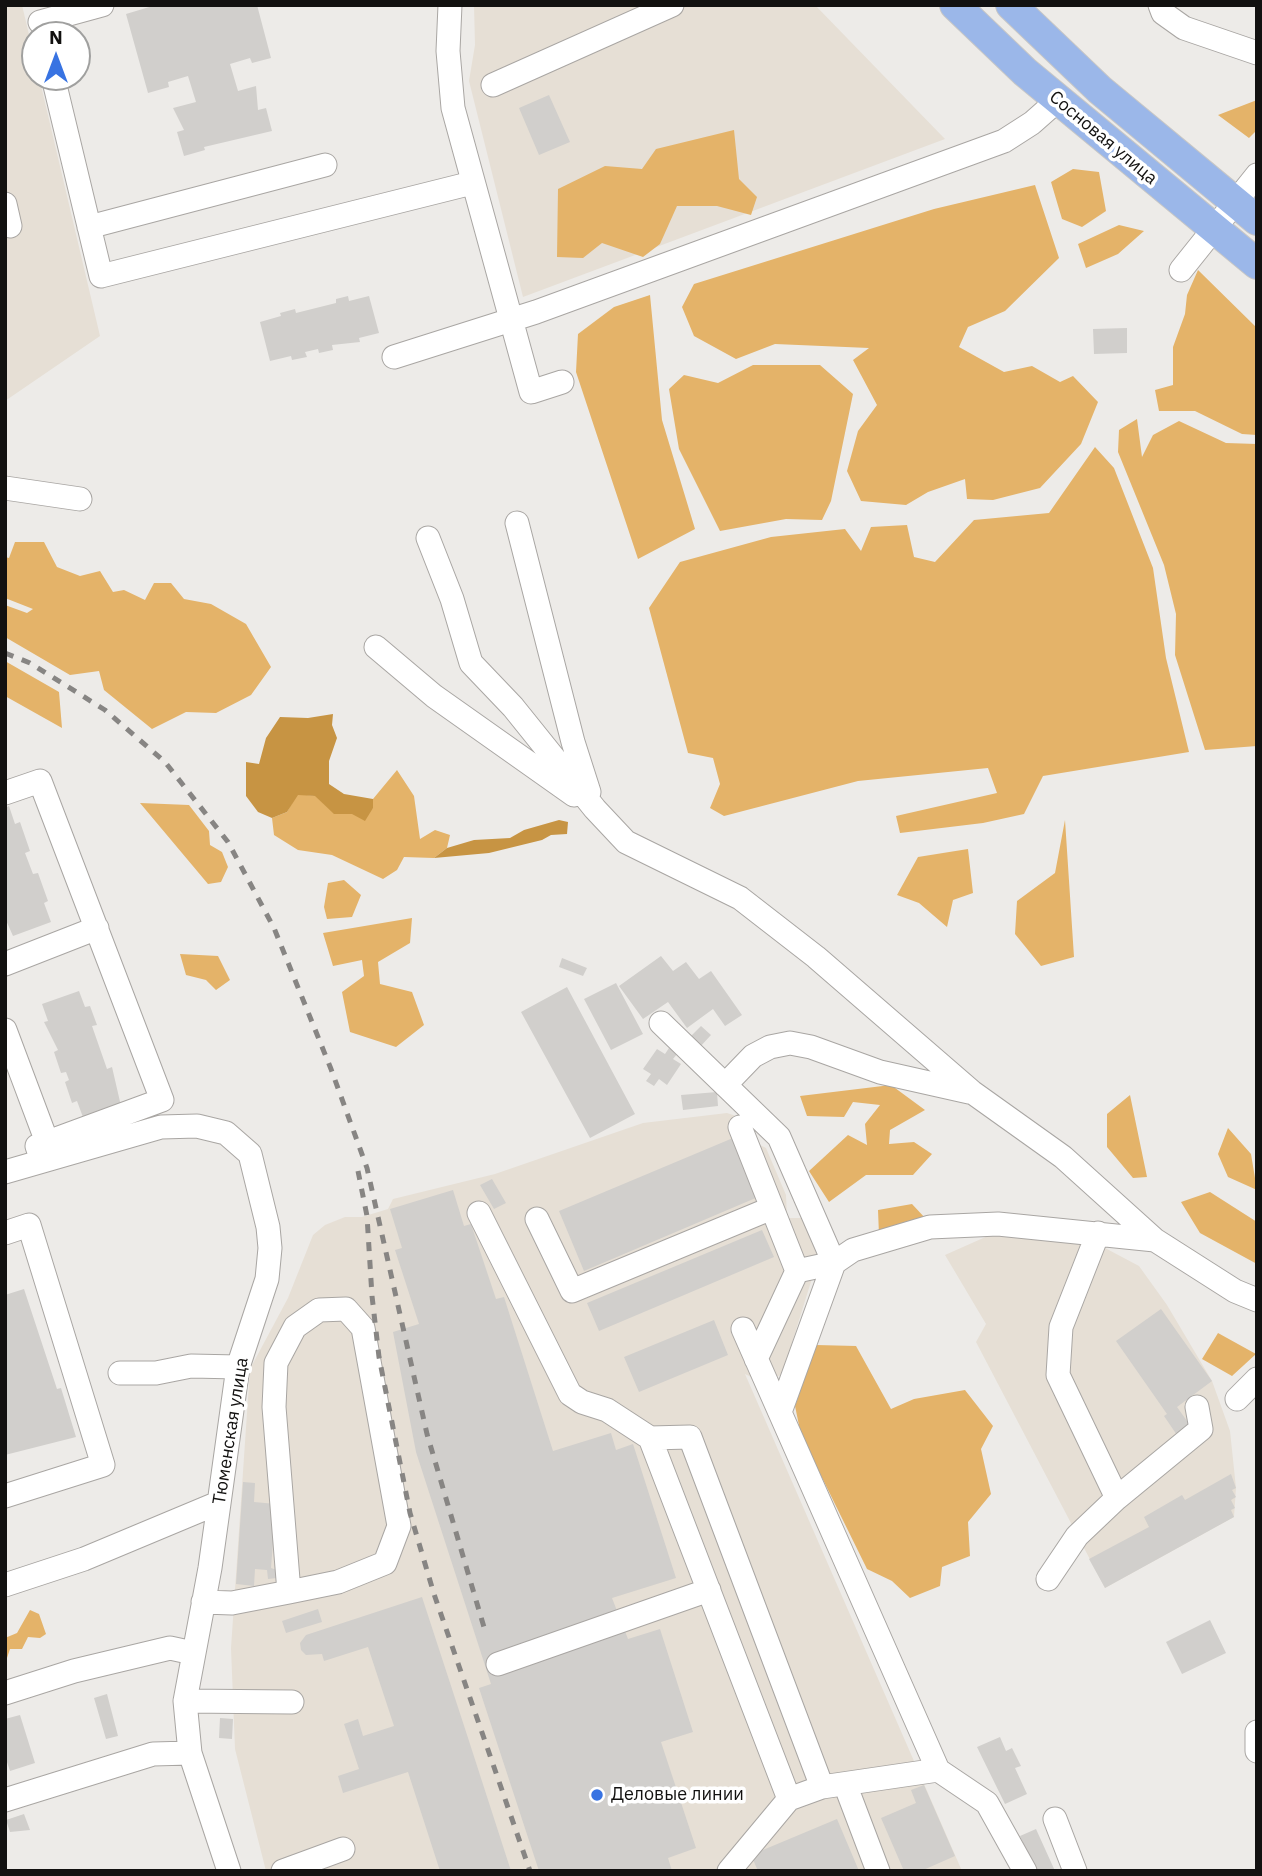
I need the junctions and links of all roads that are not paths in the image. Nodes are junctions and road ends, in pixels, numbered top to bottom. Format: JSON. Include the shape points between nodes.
{"nodes":[{"id":1,"x":102,"y":5,"type":"edge"},
{"id":2,"x":450,"y":5,"type":"edge"},
{"id":3,"x":672,"y":5,"type":"edge"},
{"id":4,"x":955,"y":5,"type":"edge"},
{"id":5,"x":1011,"y":5,"type":"edge"},
{"id":6,"x":1160,"y":5,"type":"edge"},
{"id":7,"x":39,"y":21,"type":"edge"},
{"id":8,"x":1257,"y":53,"type":"edge"},
{"id":9,"x":493,"y":85,"type":"dead end"},
{"id":10,"x":56,"y":91,"type":"edge"},
{"id":11,"x":1058,"y":100,"type":"junction"},
{"id":12,"x":325,"y":165,"type":"dead end"},
{"id":13,"x":1257,"y":175,"type":"edge"},
{"id":14,"x":472,"y":183,"type":"junction"},
{"id":15,"x":5,"y":204,"type":"edge"},
{"id":16,"x":1246,"y":212,"type":"edge"},
{"id":17,"x":10,"y":226,"type":"dead end"},
{"id":18,"x":89,"y":228,"type":"junction"},
{"id":19,"x":1214,"y":230,"type":"junction"},
{"id":20,"x":1257,"y":264,"type":"edge"},
{"id":21,"x":1181,"y":270,"type":"dead end"},
{"id":22,"x":511,"y":320,"type":"junction"},
{"id":23,"x":394,"y":357,"type":"dead end"},
{"id":24,"x":562,"y":382,"type":"dead end"},
{"id":25,"x":5,"y":488,"type":"edge"},
{"id":26,"x":80,"y":499,"type":"dead end"},
{"id":27,"x":517,"y":523,"type":"dead end"},
{"id":28,"x":428,"y":538,"type":"dead end"},
{"id":29,"x":376,"y":646,"type":"dead end"},
{"id":30,"x":5,"y":793,"type":"edge"},
{"id":31,"x":595,"y":808,"type":"junction"},
{"id":32,"x":97,"y":928,"type":"junction"},
{"id":33,"x":5,"y":964,"type":"edge"},
{"id":34,"x":661,"y":1023,"type":"dead end"},
{"id":35,"x":5,"y":1030,"type":"edge"},
{"id":36,"x":725,"y":1085,"type":"junction"},
{"id":37,"x":972,"y":1092,"type":"junction"},
{"id":38,"x":740,"y":1127,"type":"dead end"},
{"id":39,"x":45,"y":1151,"type":"junction"},
{"id":40,"x":10,"y":1170,"type":"edge"},
{"id":41,"x":772,"y":1208,"type":"junction"},
{"id":42,"x":479,"y":1213,"type":"dead end"},
{"id":43,"x":537,"y":1219,"type":"dead end"},
{"id":44,"x":5,"y":1233,"type":"edge"},
{"id":45,"x":1098,"y":1233,"type":"junction"},
{"id":46,"x":1155,"y":1240,"type":"junction"},
{"id":47,"x":834,"y":1263,"type":"junction"},
{"id":48,"x":797,"y":1270,"type":"junction"},
{"id":49,"x":1257,"y":1300,"type":"edge"},
{"id":50,"x":743,"y":1329,"type":"dead end"},
{"id":51,"x":756,"y":1359,"type":"junction"},
{"id":52,"x":238,"y":1367,"type":"junction"},
{"id":53,"x":120,"y":1373,"type":"dead end"},
{"id":54,"x":1257,"y":1379,"type":"edge"},
{"id":55,"x":1237,"y":1399,"type":"dead end"},
{"id":56,"x":1197,"y":1407,"type":"dead end"},
{"id":57,"x":780,"y":1412,"type":"junction"},
{"id":58,"x":650,"y":1438,"type":"junction"},
{"id":59,"x":5,"y":1496,"type":"edge"},
{"id":60,"x":1117,"y":1498,"type":"junction"},
{"id":61,"x":218,"y":1503,"type":"junction"},
{"id":62,"x":1048,"y":1578,"type":"dead end"},
{"id":63,"x":5,"y":1585,"type":"edge"},
{"id":64,"x":709,"y":1590,"type":"junction"},
{"id":65,"x":289,"y":1592,"type":"junction"},
{"id":66,"x":202,"y":1602,"type":"junction"},
{"id":67,"x":193,"y":1653,"type":"junction"},
{"id":68,"x":498,"y":1664,"type":"dead end"},
{"id":69,"x":5,"y":1693,"type":"edge"},
{"id":70,"x":184,"y":1701,"type":"junction"},
{"id":71,"x":292,"y":1702,"type":"dead end"},
{"id":72,"x":1257,"y":1732,"type":"edge"},
{"id":73,"x":1257,"y":1751,"type":"edge"},
{"id":74,"x":190,"y":1753,"type":"junction"},
{"id":75,"x":939,"y":1770,"type":"junction"},
{"id":76,"x":834,"y":1785,"type":"junction"},
{"id":77,"x":789,"y":1799,"type":"junction"},
{"id":78,"x":5,"y":1800,"type":"edge"},
{"id":79,"x":1055,"y":1819,"type":"dead end"},
{"id":80,"x":343,"y":1849,"type":"dead end"},
{"id":81,"x":229,"y":1871,"type":"edge"},
{"id":82,"x":283,"y":1871,"type":"edge"},
{"id":83,"x":729,"y":1871,"type":"edge"},
{"id":84,"x":878,"y":1871,"type":"edge"},
{"id":85,"x":1025,"y":1871,"type":"edge"},
{"id":86,"x":1075,"y":1871,"type":"edge"}],
"edges":[{"from":1,"to":7,"type":"street"},
{"from":2,"to":14,"type":"street","via":[[453,108]]},
{"from":3,"to":9,"type":"street"},
{"from":4,"to":11,"type":"main road","name":"Сосновая улица"},
{"from":5,"to":16,"type":"main road","name":"Сосновая улица","via":[[1100,90]]},
{"from":6,"to":8,"type":"street","via":[[1163,13],[1184,28]]},
{"from":10,"to":18,"type":"street"},
{"from":11,"to":19,"type":"main road","name":"Сосновая улица"},
{"from":11,"to":22,"type":"street","via":[[1004,141]]},
{"from":12,"to":18,"type":"street"},
{"from":13,"to":16,"type":"street"},
{"from":14,"to":18,"type":"street","via":[[101,276]]},
{"from":14,"to":22,"type":"street"},
{"from":15,"to":17,"type":"street"},
{"from":16,"to":19,"type":"street"},
{"from":19,"to":20,"type":"main road","name":"Сосновая улица"},
{"from":19,"to":21,"type":"street"},
{"from":22,"to":23,"type":"street"},
{"from":22,"to":24,"type":"street","via":[[531,392]]},
{"from":25,"to":26,"type":"street"},
{"from":27,"to":31,"type":"street","via":[[573,742]]},
{"from":28,"to":31,"type":"street","via":[[471,663]]},
{"from":29,"to":31,"type":"street","via":[[434,696]]},
{"from":30,"to":32,"type":"street","via":[[40,781]]},
{"from":31,"to":37,"type":"street","via":[[626,842],[740,898]]},
{"from":32,"to":33,"type":"street"},
{"from":32,"to":39,"type":"street","via":[[162,1100]]},
{"from":34,"to":36,"type":"street"},
{"from":35,"to":39,"type":"street"},
{"from":36,"to":37,"type":"street","via":[[753,1056],[790,1043],[811,1046],[880,1072]]},
{"from":36,"to":47,"type":"street","via":[[779,1137]]},
{"from":37,"to":46,"type":"street","via":[[1063,1157]]},
{"from":38,"to":41,"type":"street"},
{"from":39,"to":40,"type":"street","name":"Тюменская улица"},
{"from":39,"to":52,"type":"street","name":"Тюменская улица","via":[[161,1127],[197,1126],[226,1133],[250,1154],[270,1248],[267,1279]]},
{"from":41,"to":43,"type":"street","via":[[572,1291]]},
{"from":41,"to":48,"type":"street"},
{"from":42,"to":58,"type":"street","via":[[570,1394],[607,1410]]},
{"from":44,"to":59,"type":"street","via":[[29,1225],[103,1465]]},
{"from":45,"to":46,"type":"street"},
{"from":45,"to":47,"type":"street","via":[[998,1224],[930,1227],[853,1250]]},
{"from":45,"to":60,"type":"street","via":[[1061,1327],[1058,1375]]},
{"from":46,"to":49,"type":"street"},
{"from":47,"to":48,"type":"street"},
{"from":47,"to":57,"type":"street"},
{"from":48,"to":51,"type":"street"},
{"from":50,"to":51,"type":"street"},
{"from":51,"to":57,"type":"street"},
{"from":52,"to":53,"type":"street"},
{"from":52,"to":61,"type":"street","name":"Тюменская улица"},
{"from":54,"to":55,"type":"street"},
{"from":56,"to":60,"type":"street","via":[[1201,1429]]},
{"from":57,"to":75,"type":"street"},
{"from":58,"to":64,"type":"street"},
{"from":58,"to":76,"type":"street","via":[[690,1437]]},
{"from":60,"to":62,"type":"street","via":[[1077,1536]]},
{"from":61,"to":63,"type":"street","via":[[84,1559]]},
{"from":61,"to":66,"type":"street","name":"Тюменская улица"},
{"from":64,"to":68,"type":"street"},
{"from":64,"to":77,"type":"street"},
{"from":65,"to":65,"type":"street","via":[[338,1582],[384,1563],[399,1526],[363,1328],[346,1309],[319,1310],[295,1327],[276,1363],[274,1408]]},
{"from":65,"to":66,"type":"street","via":[[232,1603]]},
{"from":66,"to":67,"type":"street","name":"Тюменская улица"},
{"from":67,"to":69,"type":"street","via":[[170,1648]]},
{"from":67,"to":70,"type":"street","name":"Тюменская улица"},
{"from":70,"to":71,"type":"street"},
{"from":70,"to":74,"type":"street","name":"Тюменская улица"},
{"from":72,"to":73,"type":"street"},
{"from":74,"to":78,"type":"street","via":[[153,1754]]},
{"from":74,"to":81,"type":"street","name":"Тюменская улица"},
{"from":75,"to":76,"type":"street"},
{"from":75,"to":85,"type":"street","via":[[987,1803]]},
{"from":76,"to":77,"type":"street"},
{"from":76,"to":84,"type":"street"},
{"from":77,"to":83,"type":"street"},
{"from":79,"to":86,"type":"street"},
{"from":80,"to":82,"type":"street"}]}
